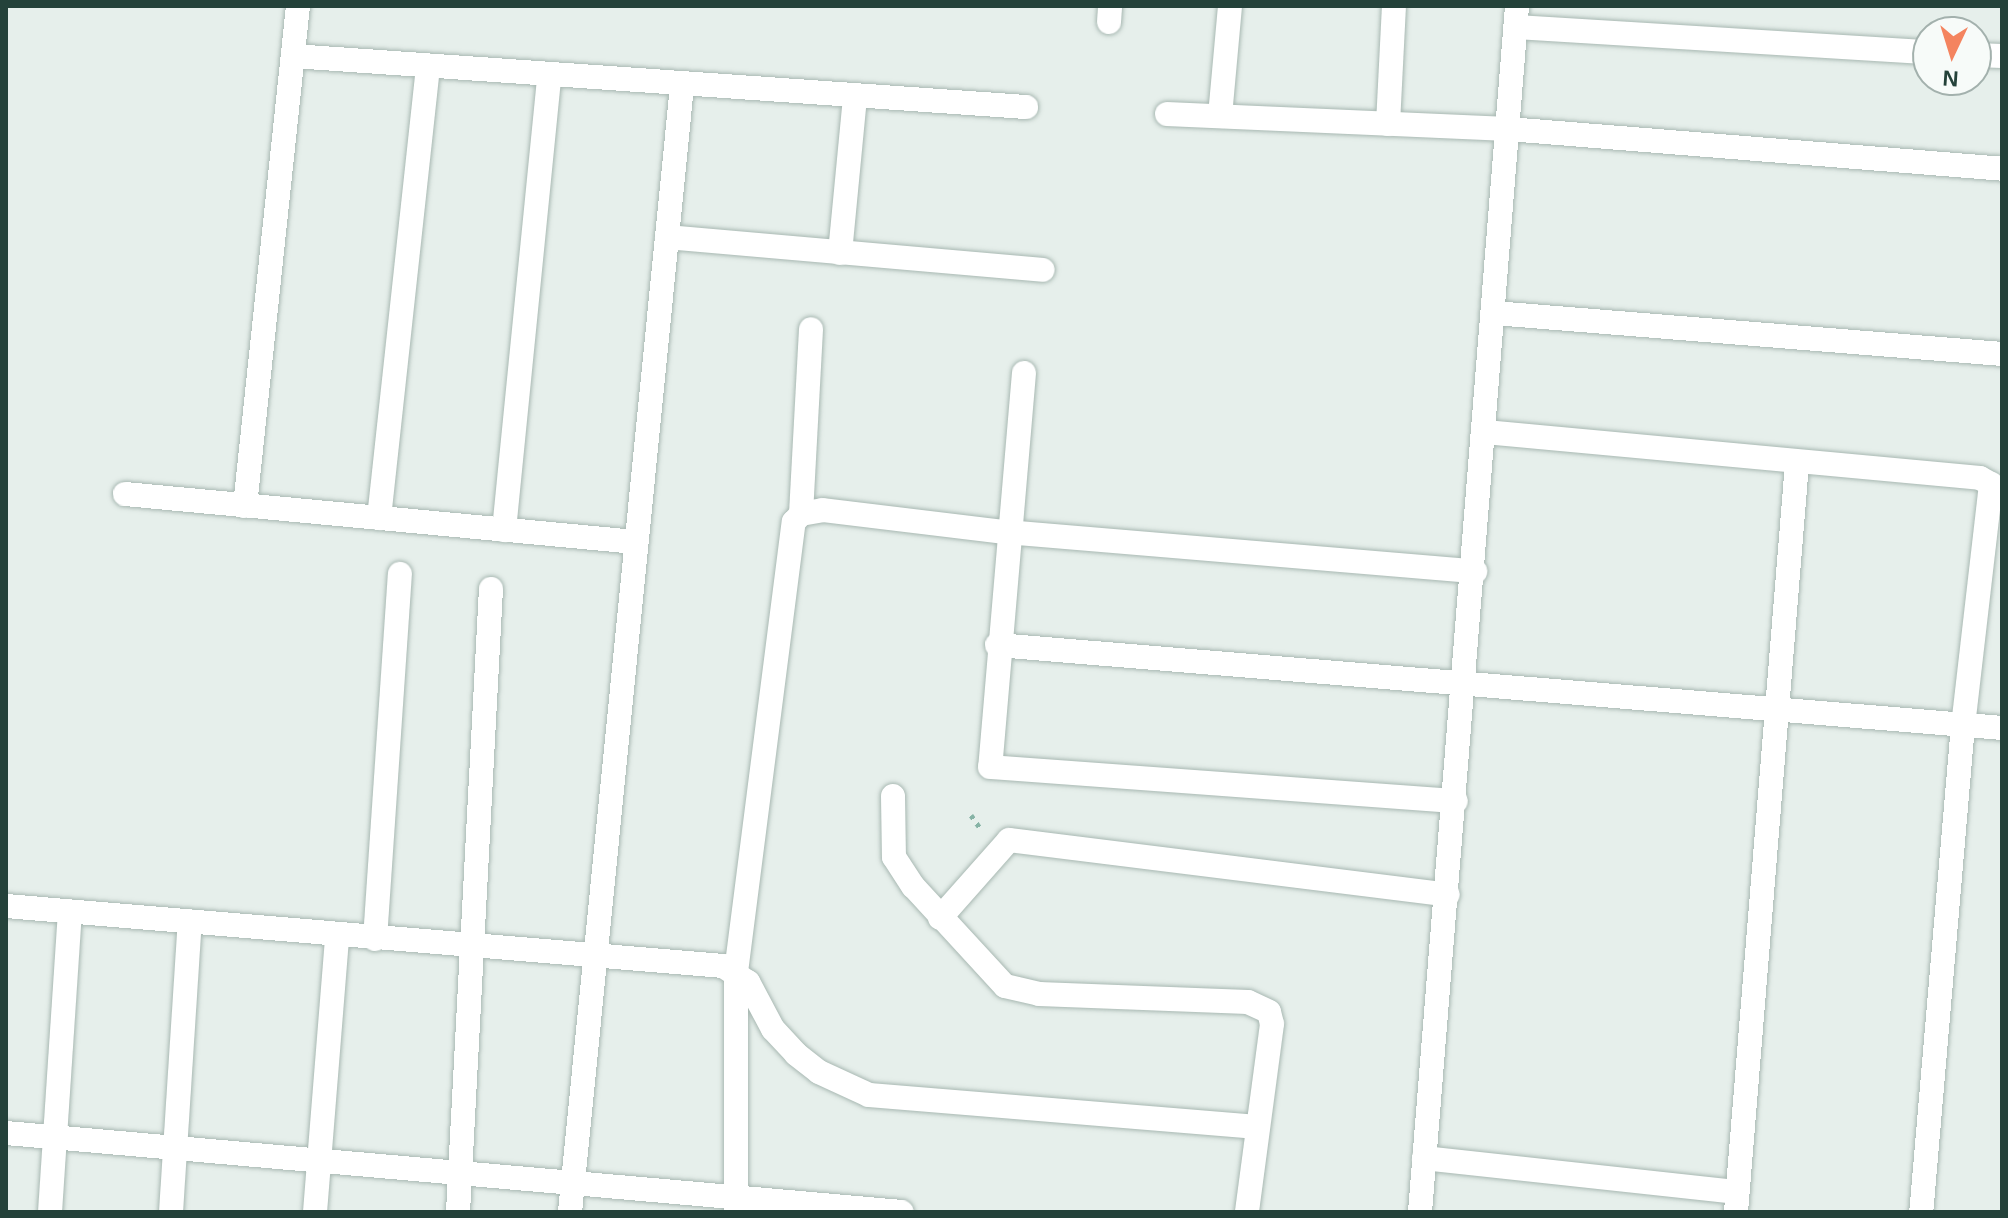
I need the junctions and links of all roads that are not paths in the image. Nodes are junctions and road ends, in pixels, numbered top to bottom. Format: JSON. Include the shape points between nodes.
{"nodes":[{"id":1,"x":298,"y":6,"type":"edge"},
{"id":2,"x":1230,"y":6,"type":"edge"},
{"id":3,"x":1394,"y":6,"type":"edge"},
{"id":4,"x":1516,"y":16,"type":"edge"},
{"id":5,"x":1912,"y":51,"type":"edge"},
{"id":6,"x":293,"y":56,"type":"junction"},
{"id":7,"x":428,"y":66,"type":"junction"},
{"id":8,"x":549,"y":76,"type":"junction"},
{"id":9,"x":682,"y":86,"type":"junction"},
{"id":10,"x":855,"y":97,"type":"junction"},
{"id":11,"x":1026,"y":107,"type":"dead end"},
{"id":12,"x":1167,"y":114,"type":"dead end"},
{"id":13,"x":1220,"y":116,"type":"junction"},
{"id":14,"x":1388,"y":124,"type":"junction"},
{"id":15,"x":1508,"y":129,"type":"junction"},
{"id":16,"x":2002,"y":169,"type":"edge"},
{"id":17,"x":667,"y":237,"type":"junction"},
{"id":18,"x":840,"y":253,"type":"junction"},
{"id":19,"x":1043,"y":270,"type":"dead end"},
{"id":20,"x":1494,"y":313,"type":"junction"},
{"id":21,"x":811,"y":329,"type":"dead end"},
{"id":22,"x":2002,"y":354,"type":"edge"},
{"id":23,"x":1024,"y":373,"type":"dead end"},
{"id":24,"x":1485,"y":432,"type":"junction"},
{"id":25,"x":1797,"y":463,"type":"junction"},
{"id":26,"x":125,"y":494,"type":"dead end"},
{"id":27,"x":245,"y":506,"type":"junction"},
{"id":28,"x":801,"y":514,"type":"junction"},
{"id":29,"x":379,"y":518,"type":"junction"},
{"id":30,"x":504,"y":530,"type":"junction"},
{"id":31,"x":1006,"y":532,"type":"junction"},
{"id":32,"x":636,"y":542,"type":"junction"},
{"id":33,"x":1475,"y":571,"type":"junction"},
{"id":34,"x":400,"y":574,"type":"dead end"},
{"id":35,"x":491,"y":589,"type":"dead end"},
{"id":36,"x":997,"y":645,"type":"junction"},
{"id":37,"x":1466,"y":683,"type":"junction"},
{"id":38,"x":1773,"y":707,"type":"junction"},
{"id":39,"x":1963,"y":725,"type":"junction"},
{"id":40,"x":2002,"y":728,"type":"edge"},
{"id":41,"x":893,"y":796,"type":"dead end"},
{"id":42,"x":1456,"y":801,"type":"junction"},
{"id":43,"x":1448,"y":895,"type":"junction"},
{"id":44,"x":6,"y":906,"type":"edge"},
{"id":45,"x":70,"y":912,"type":"junction"},
{"id":46,"x":940,"y":918,"type":"junction"},
{"id":47,"x":190,"y":922,"type":"junction"},
{"id":48,"x":337,"y":936,"type":"junction"},
{"id":49,"x":375,"y":939,"type":"junction"},
{"id":50,"x":473,"y":943,"type":"junction"},
{"id":51,"x":597,"y":952,"type":"junction"},
{"id":52,"x":736,"y":972,"type":"junction"},
{"id":53,"x":1258,"y":1127,"type":"junction"},
{"id":54,"x":6,"y":1133,"type":"edge"},
{"id":55,"x":55,"y":1138,"type":"junction"},
{"id":56,"x":175,"y":1147,"type":"junction"},
{"id":57,"x":1424,"y":1158,"type":"junction"},
{"id":58,"x":319,"y":1160,"type":"junction"},
{"id":59,"x":461,"y":1173,"type":"junction"},
{"id":60,"x":571,"y":1183,"type":"junction"},
{"id":61,"x":1737,"y":1202,"type":"edge"},
{"id":62,"x":736,"y":1205,"type":"edge"},
{"id":63,"x":50,"y":1212,"type":"edge"},
{"id":64,"x":171,"y":1212,"type":"edge"},
{"id":65,"x":315,"y":1212,"type":"edge"},
{"id":66,"x":458,"y":1212,"type":"edge"},
{"id":67,"x":570,"y":1212,"type":"edge"},
{"id":68,"x":902,"y":1212,"type":"edge"},
{"id":69,"x":1247,"y":1212,"type":"edge"},
{"id":70,"x":1420,"y":1212,"type":"edge"},
{"id":71,"x":1921,"y":1212,"type":"edge"}],
"edges":[{"from":1,"to":6,"type":"street"},
{"from":2,"to":13,"type":"street"},
{"from":3,"to":14,"type":"street"},
{"from":4,"to":5,"type":"street"},
{"from":4,"to":15,"type":"street"},
{"from":6,"to":7,"type":"street"},
{"from":6,"to":27,"type":"street"},
{"from":7,"to":8,"type":"street"},
{"from":7,"to":29,"type":"street"},
{"from":8,"to":9,"type":"street"},
{"from":8,"to":30,"type":"street"},
{"from":9,"to":10,"type":"street"},
{"from":9,"to":17,"type":"street"},
{"from":10,"to":11,"type":"street"},
{"from":10,"to":18,"type":"street"},
{"from":12,"to":13,"type":"street"},
{"from":13,"to":14,"type":"street"},
{"from":14,"to":15,"type":"street"},
{"from":15,"to":16,"type":"street"},
{"from":15,"to":20,"type":"street"},
{"from":17,"to":18,"type":"street"},
{"from":17,"to":32,"type":"street"},
{"from":18,"to":19,"type":"street"},
{"from":20,"to":22,"type":"street"},
{"from":20,"to":24,"type":"street"},
{"from":21,"to":28,"type":"street"},
{"from":23,"to":31,"type":"street"},
{"from":24,"to":25,"type":"street"},
{"from":24,"to":33,"type":"street"},
{"from":25,"to":38,"type":"street"},
{"from":25,"to":39,"type":"street","via":[[1980,478],[1991,484]]},
{"from":26,"to":27,"type":"street"},
{"from":27,"to":29,"type":"street"},
{"from":28,"to":31,"type":"street","via":[[823,510]]},
{"from":28,"to":52,"type":"street","via":[[794,522]]},
{"from":29,"to":30,"type":"street"},
{"from":30,"to":32,"type":"street"},
{"from":31,"to":33,"type":"street"},
{"from":31,"to":36,"type":"street"},
{"from":32,"to":51,"type":"street"},
{"from":33,"to":37,"type":"street"},
{"from":34,"to":49,"type":"street"},
{"from":35,"to":50,"type":"street"},
{"from":36,"to":37,"type":"street"},
{"from":36,"to":42,"type":"street","via":[[990,767]]},
{"from":37,"to":38,"type":"street"},
{"from":37,"to":42,"type":"street"},
{"from":38,"to":39,"type":"street"},
{"from":38,"to":61,"type":"street"},
{"from":39,"to":40,"type":"street"},
{"from":39,"to":71,"type":"street"},
{"from":41,"to":46,"type":"street","via":[[894,857]]},
{"from":42,"to":43,"type":"street"},
{"from":43,"to":46,"type":"street","via":[[1009,840]]},
{"from":43,"to":57,"type":"street"},
{"from":44,"to":45,"type":"street"},
{"from":45,"to":47,"type":"street"},
{"from":45,"to":55,"type":"street"},
{"from":46,"to":53,"type":"street","via":[[991,977],[1018,992],[1261,1005],[1272,1024]]},
{"from":47,"to":48,"type":"street"},
{"from":47,"to":56,"type":"street"},
{"from":48,"to":49,"type":"street"},
{"from":48,"to":58,"type":"street"},
{"from":49,"to":50,"type":"street"},
{"from":50,"to":51,"type":"street"},
{"from":50,"to":59,"type":"street"},
{"from":51,"to":52,"type":"street","via":[[701,962]]},
{"from":51,"to":60,"type":"street"},
{"from":52,"to":53,"type":"street","via":[[796,1054],[819,1072],[869,1095]]},
{"from":52,"to":62,"type":"street"},
{"from":53,"to":69,"type":"street"},
{"from":54,"to":55,"type":"street"},
{"from":55,"to":56,"type":"street"},
{"from":55,"to":63,"type":"street"},
{"from":56,"to":58,"type":"street"},
{"from":56,"to":64,"type":"street"},
{"from":57,"to":61,"type":"street"},
{"from":57,"to":70,"type":"street"},
{"from":58,"to":59,"type":"street"},
{"from":58,"to":65,"type":"street"},
{"from":59,"to":60,"type":"street"},
{"from":59,"to":66,"type":"street"},
{"from":60,"to":62,"type":"street"},
{"from":60,"to":67,"type":"street"},
{"from":62,"to":68,"type":"street"}]}
